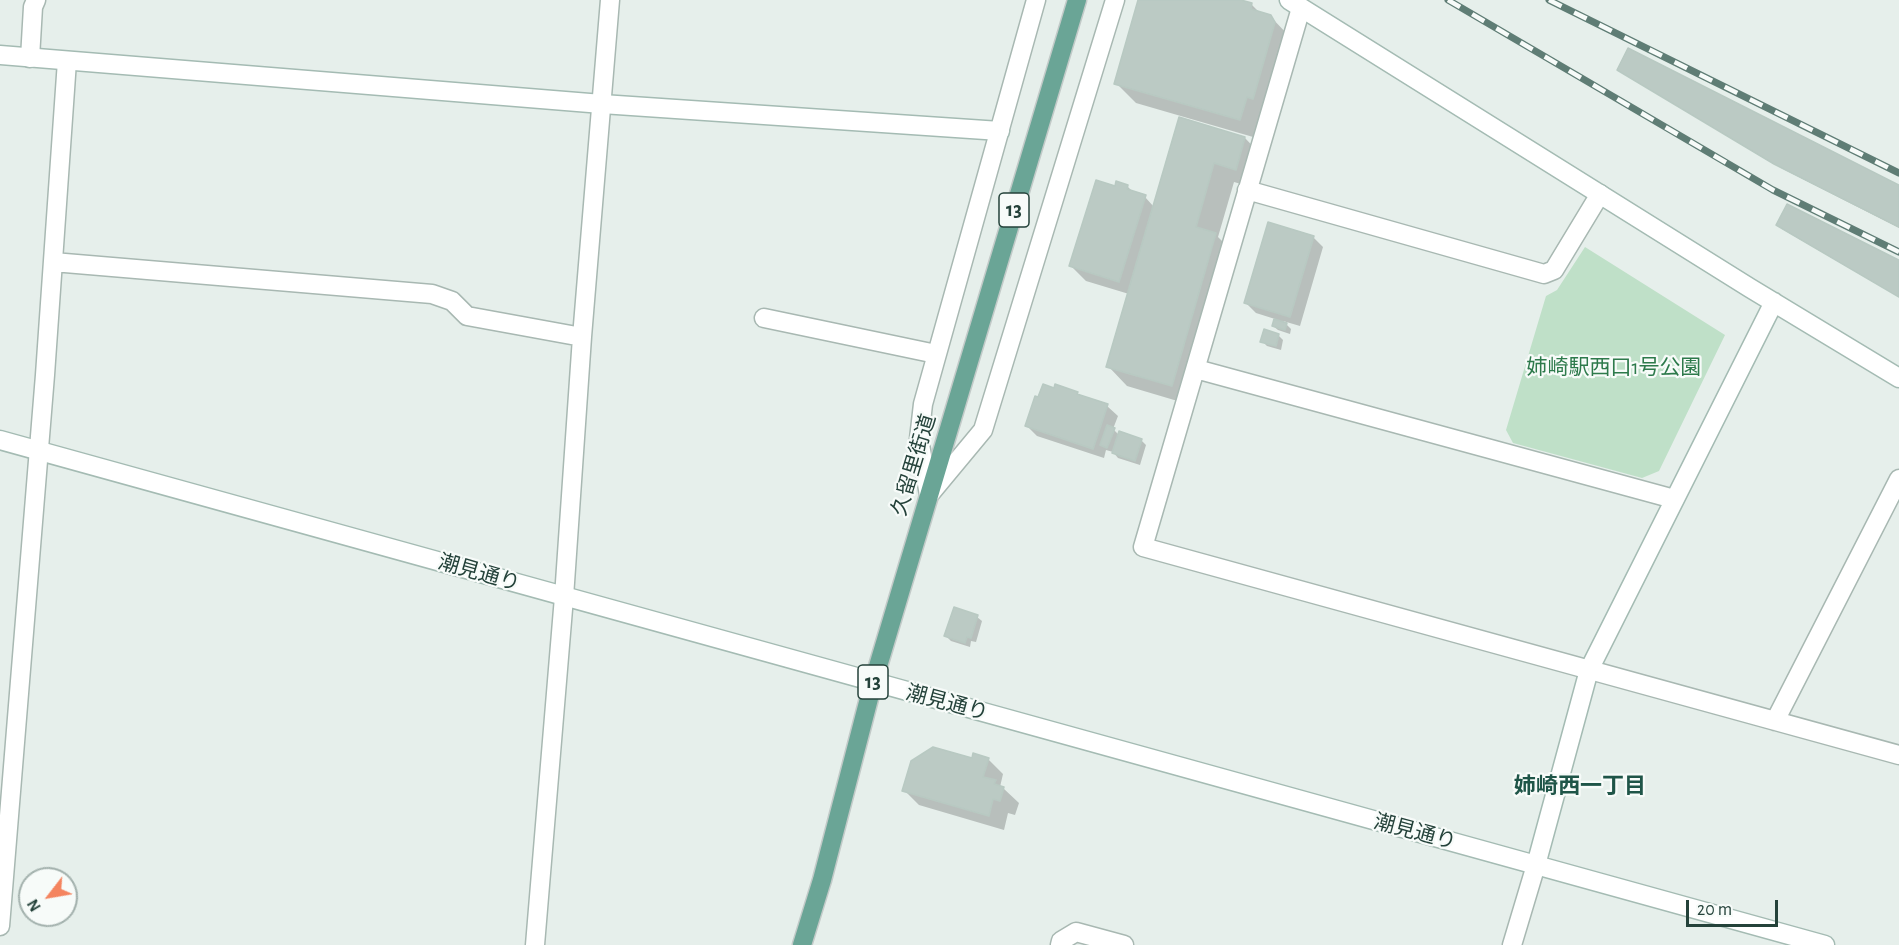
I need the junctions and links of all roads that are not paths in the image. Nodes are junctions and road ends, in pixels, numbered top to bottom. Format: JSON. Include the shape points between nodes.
{"nodes":[{"id":1,"x":36,"y":0,"type":"edge"},
{"id":2,"x":610,"y":0,"type":"edge"},
{"id":3,"x":1036,"y":0,"type":"edge"},
{"id":4,"x":1077,"y":0,"type":"edge"},
{"id":5,"x":1115,"y":0,"type":"edge"},
{"id":6,"x":1295,"y":4,"type":"edge"},
{"id":7,"x":0,"y":55,"type":"edge"},
{"id":8,"x":30,"y":58,"type":"junction"},
{"id":9,"x":67,"y":61,"type":"junction"},
{"id":10,"x":602,"y":104,"type":"junction"},
{"id":11,"x":1000,"y":131,"type":"junction"},
{"id":12,"x":1247,"y":189,"type":"junction"},
{"id":13,"x":1600,"y":194,"type":"junction"},
{"id":14,"x":52,"y":262,"type":"junction"},
{"id":15,"x":1774,"y":302,"type":"junction"},
{"id":16,"x":764,"y":318,"type":"dead end"},
{"id":17,"x":582,"y":337,"type":"junction"},
{"id":18,"x":936,"y":354,"type":"junction"},
{"id":19,"x":1196,"y":369,"type":"junction"},
{"id":20,"x":1899,"y":378,"type":"edge"},
{"id":21,"x":0,"y":440,"type":"edge"},
{"id":22,"x":38,"y":450,"type":"junction"},
{"id":23,"x":1899,"y":479,"type":"edge"},
{"id":24,"x":929,"y":495,"type":"junction"},
{"id":25,"x":1674,"y":499,"type":"junction"},
{"id":26,"x":564,"y":597,"type":"junction"},
{"id":27,"x":1589,"y":670,"type":"junction"},
{"id":28,"x":873,"y":683,"type":"junction"},
{"id":29,"x":1775,"y":721,"type":"junction"},
{"id":30,"x":1899,"y":755,"type":"edge"},
{"id":31,"x":1536,"y":865,"type":"junction"},
{"id":32,"x":0,"y":926,"type":"edge"},
{"id":33,"x":535,"y":945,"type":"edge"},
{"id":34,"x":802,"y":945,"type":"edge"},
{"id":35,"x":1060,"y":945,"type":"edge"},
{"id":36,"x":1124,"y":945,"type":"edge"},
{"id":37,"x":1512,"y":945,"type":"edge"},
{"id":38,"x":1825,"y":945,"type":"edge"}],
"edges":[{"from":1,"to":8,"type":"street"},
{"from":2,"to":10,"type":"street"},
{"from":3,"to":11,"type":"street"},
{"from":4,"to":24,"type":"main road","name":"久留里街道","number":"13"},
{"from":5,"to":24,"type":"street","via":[[983,430]]},
{"from":6,"to":12,"type":"street"},
{"from":6,"to":13,"type":"street"},
{"from":7,"to":8,"type":"street"},
{"from":8,"to":9,"type":"street"},
{"from":9,"to":10,"type":"street"},
{"from":9,"to":14,"type":"street"},
{"from":10,"to":11,"type":"street"},
{"from":10,"to":17,"type":"street"},
{"from":11,"to":18,"type":"street"},
{"from":12,"to":13,"type":"street","via":[[1544,274],[1554,270]]},
{"from":12,"to":19,"type":"street"},
{"from":13,"to":15,"type":"street"},
{"from":14,"to":17,"type":"street","via":[[432,294],[452,300],[467,316]]},
{"from":14,"to":22,"type":"street"},
{"from":15,"to":20,"type":"street"},
{"from":15,"to":25,"type":"street"},
{"from":16,"to":18,"type":"street"},
{"from":17,"to":26,"type":"street"},
{"from":18,"to":24,"type":"street","via":[[919,439]]},
{"from":19,"to":25,"type":"street"},
{"from":19,"to":27,"type":"street","via":[[1143,547]]},
{"from":21,"to":22,"type":"street","name":"潮見通り"},
{"from":22,"to":26,"type":"street","name":"潮見通り"},
{"from":22,"to":32,"type":"street"},
{"from":23,"to":29,"type":"street"},
{"from":24,"to":28,"type":"main road","name":"久留里街道","number":"13"},
{"from":25,"to":27,"type":"street"},
{"from":26,"to":28,"type":"street","name":"潮見通り"},
{"from":26,"to":33,"type":"street"},
{"from":27,"to":29,"type":"street"},
{"from":27,"to":31,"type":"street"},
{"from":28,"to":31,"type":"street","name":"潮見通り"},
{"from":28,"to":34,"type":"main road","name":"久留里街道","number":"13"},
{"from":29,"to":30,"type":"street"},
{"from":31,"to":37,"type":"street"},
{"from":31,"to":38,"type":"street","name":"潮見通り"},
{"from":35,"to":36,"type":"street","via":[[1076,932]]}]}
